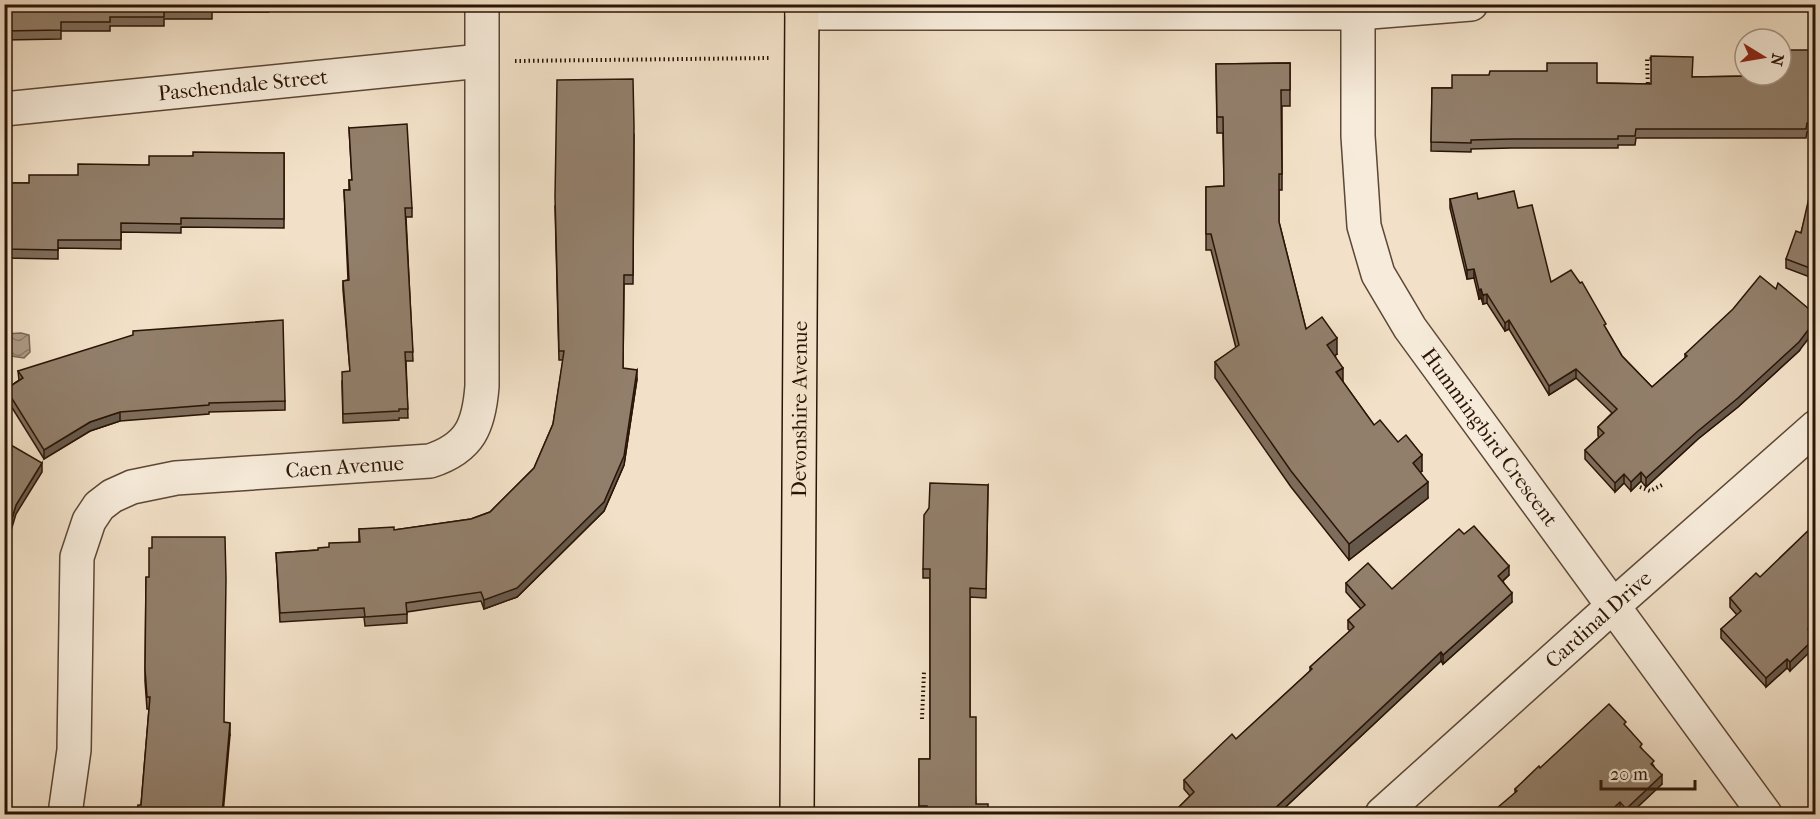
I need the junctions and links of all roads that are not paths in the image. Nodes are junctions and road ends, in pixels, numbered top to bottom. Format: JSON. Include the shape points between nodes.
{"nodes":[{"id":1,"x":482,"y":4,"type":"edge"},
{"id":2,"x":1472,"y":4,"type":"edge"},
{"id":3,"x":802,"y":9,"type":"edge"},
{"id":4,"x":1358,"y":9,"type":"edge"},
{"id":5,"x":482,"y":61,"type":"junction"},
{"id":6,"x":4,"y":109,"type":"edge"},
{"id":7,"x":1815,"y":427,"type":"edge"},
{"id":8,"x":1613,"y":606,"type":"junction"},
{"id":9,"x":65,"y":814,"type":"edge"},
{"id":10,"x":797,"y":814,"type":"edge"},
{"id":11,"x":1382,"y":814,"type":"edge"},
{"id":12,"x":1765,"y":814,"type":"edge"}],
"edges":[{"from":1,"to":5,"type":"street","name":"Caen Avenue"},
{"from":2,"to":4,"type":"street"},
{"from":3,"to":4,"type":"street"},
{"from":3,"to":10,"type":"main road","name":"Devonshire Avenue"},
{"from":4,"to":8,"type":"street","name":"Hummingbird Crescent","via":[[1358,136],[1364,226],[1378,274],[1410,328]]},
{"from":5,"to":6,"type":"street","name":"Paschendale Street"},
{"from":5,"to":9,"type":"street","name":"Caen Avenue","via":[[482,386],[481,404],[469,436],[458,448],[430,461],[176,478],[132,487],[99,506],[85,530],[77,557],[74,750]]},
{"from":7,"to":8,"type":"street","name":"Cardinal Drive"},
{"from":8,"to":11,"type":"street","name":"Cardinal Drive"},
{"from":8,"to":12,"type":"street","name":"Hummingbird Crescent"}]}
